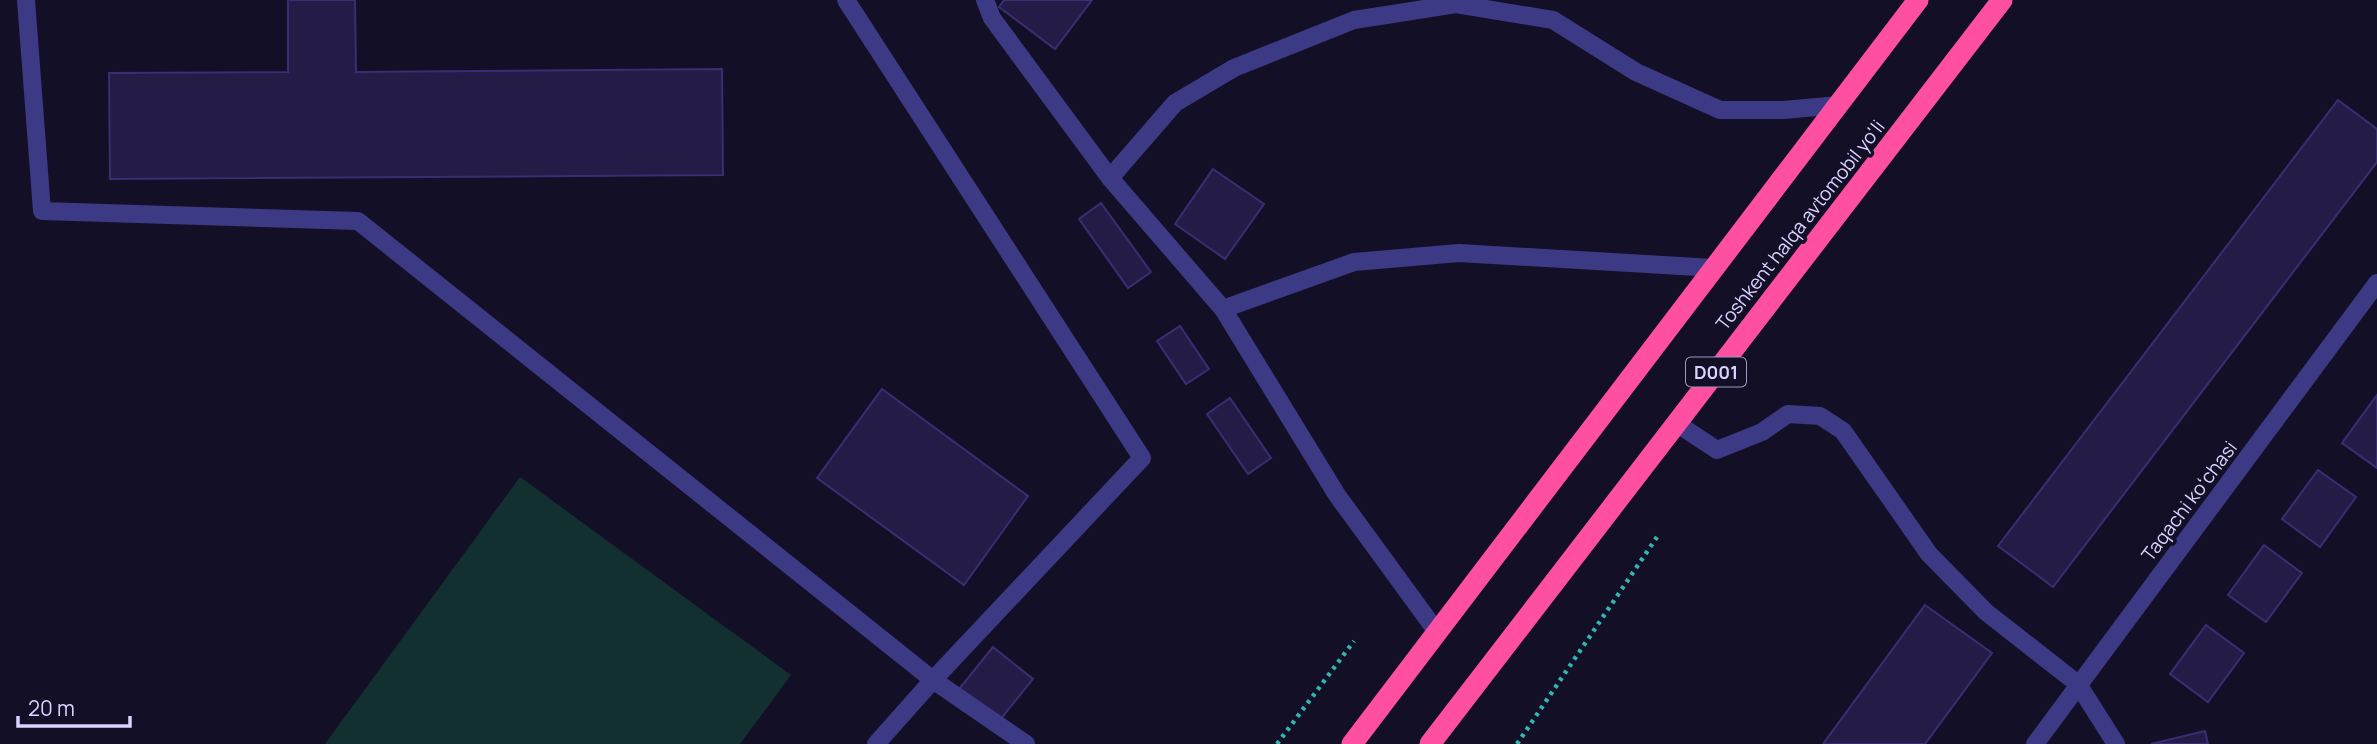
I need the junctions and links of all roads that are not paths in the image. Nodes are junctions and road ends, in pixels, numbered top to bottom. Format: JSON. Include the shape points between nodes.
{"nodes":[{"id":1,"x":26,"y":0,"type":"edge"},
{"id":2,"x":846,"y":0,"type":"edge"},
{"id":3,"x":985,"y":0,"type":"edge"},
{"id":4,"x":1919,"y":0,"type":"edge"},
{"id":5,"x":2002,"y":0,"type":"edge"},
{"id":6,"x":1838,"y":105,"type":"junction"},
{"id":7,"x":1110,"y":178,"type":"junction"},
{"id":8,"x":1714,"y":268,"type":"junction"},
{"id":9,"x":2377,"y":283,"type":"edge"},
{"id":10,"x":1223,"y":309,"type":"junction"},
{"id":11,"x":1676,"y":424,"type":"junction"},
{"id":12,"x":1437,"y":632,"type":"junction"},
{"id":13,"x":933,"y":680,"type":"junction"},
{"id":14,"x":2078,"y":684,"type":"junction"},
{"id":15,"x":876,"y":744,"type":"edge"},
{"id":16,"x":1026,"y":744,"type":"edge"},
{"id":17,"x":1352,"y":744,"type":"edge"},
{"id":18,"x":1430,"y":744,"type":"edge"},
{"id":19,"x":2035,"y":744,"type":"edge"},
{"id":20,"x":2116,"y":744,"type":"edge"}],
"edges":[{"from":1,"to":13,"type":"street","via":[[42,211],[358,221]]},
{"from":2,"to":13,"type":"street","via":[[1142,458]]},
{"from":3,"to":7,"type":"street","via":[[992,18]]},
{"from":4,"to":6,"type":"highway"},
{"from":5,"to":11,"type":"highway","name":"Toshkent halqa avtomobil yo'li","number":"D001"},
{"from":6,"to":7,"type":"street","via":[[1720,110],[1636,72],[1552,20],[1457,4],[1354,20],[1234,68],[1175,103]]},
{"from":6,"to":8,"type":"highway"},
{"from":7,"to":10,"type":"street"},
{"from":8,"to":10,"type":"street","via":[[1446,254],[1354,262]]},
{"from":8,"to":12,"type":"highway"},
{"from":9,"to":14,"type":"street","name":"Taqachi koʻchasi"},
{"from":10,"to":12,"type":"street","via":[[1337,495]]},
{"from":11,"to":14,"type":"street","via":[[1717,450],[1762,432],[1788,414],[1820,416],[1843,431],[1929,554],[1986,612]]},
{"from":11,"to":18,"type":"highway","name":"Toshkent halqa avtomobil yo'li","number":"D001"},
{"from":12,"to":17,"type":"highway"},
{"from":13,"to":15,"type":"street"},
{"from":13,"to":16,"type":"street"},
{"from":14,"to":19,"type":"street","name":"Taqachi koʻchasi"},
{"from":14,"to":20,"type":"street"}]}
